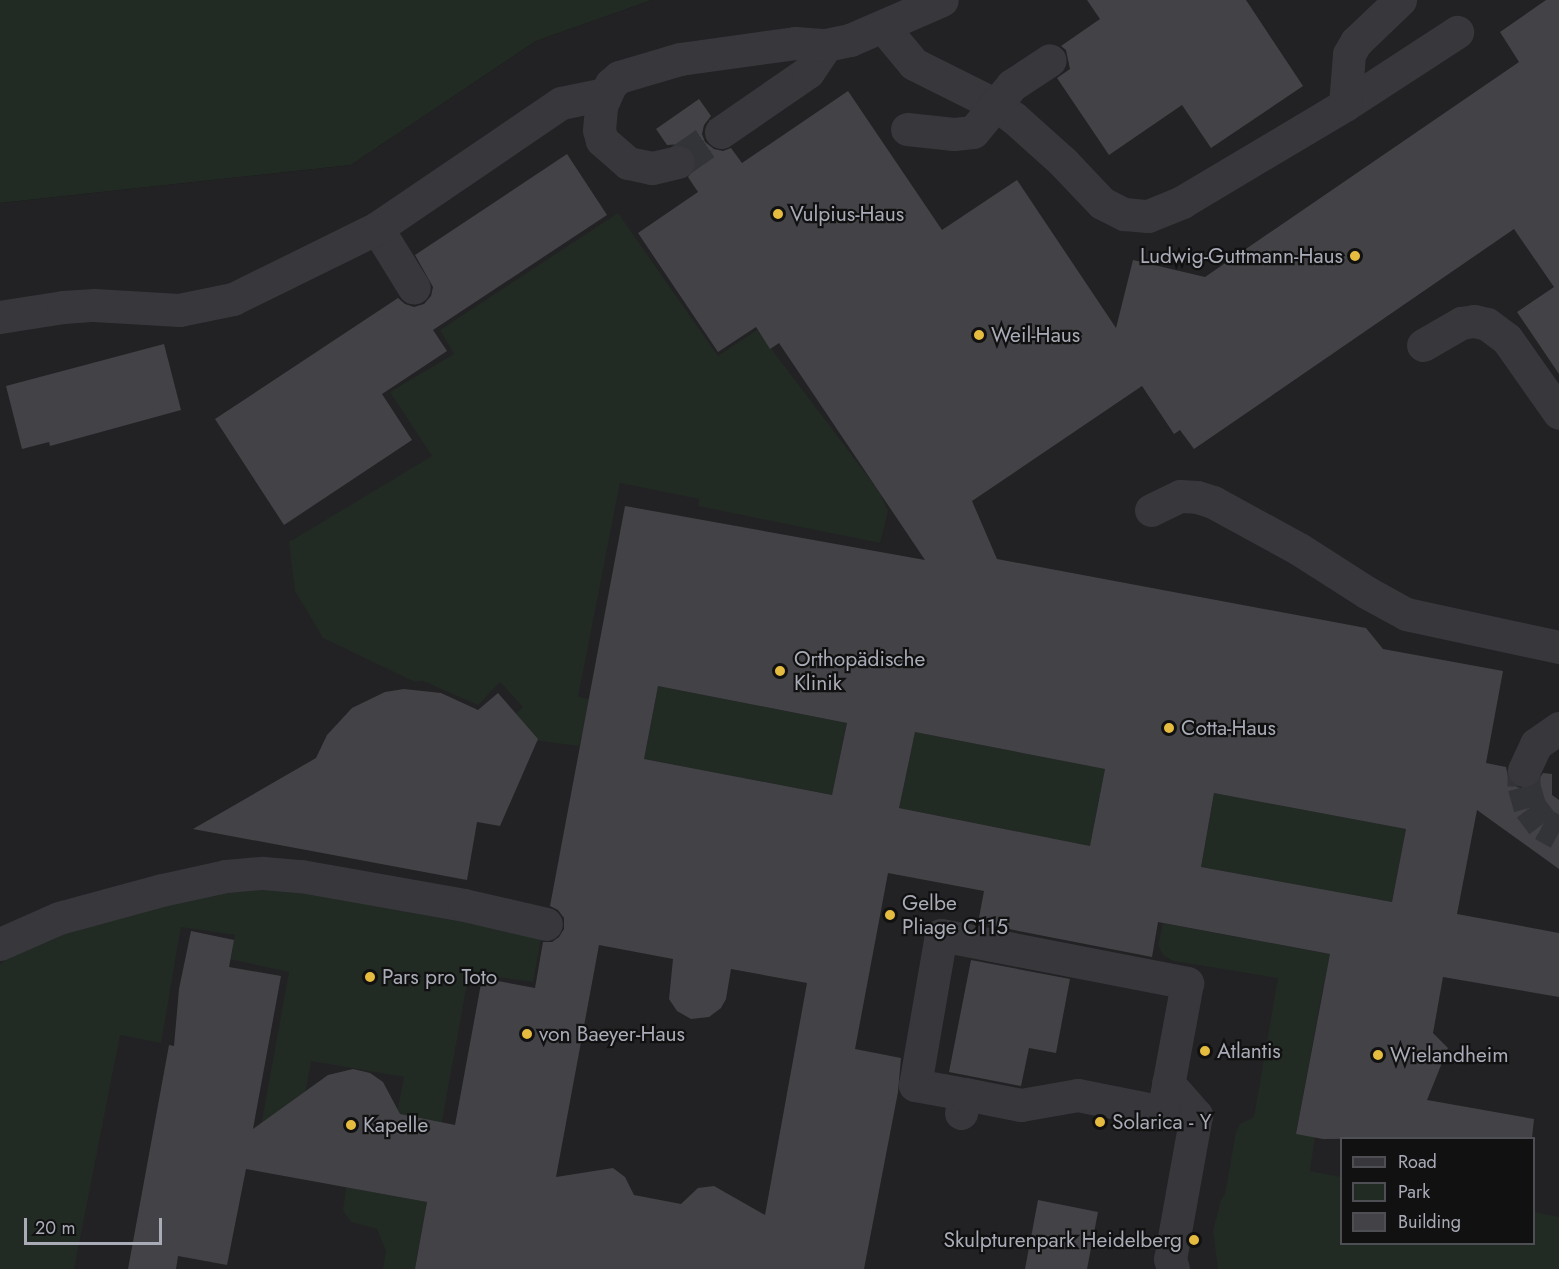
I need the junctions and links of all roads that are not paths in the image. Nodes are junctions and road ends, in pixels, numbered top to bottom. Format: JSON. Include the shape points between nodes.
{"nodes":[{"id":1,"x":942,"y":0,"type":"edge"},
{"id":2,"x":1400,"y":0,"type":"edge"},
{"id":3,"x":883,"y":27,"type":"junction"},
{"id":4,"x":1457,"y":32,"type":"dead end"},
{"id":5,"x":826,"y":45,"type":"junction"},
{"id":6,"x":1050,"y":60,"type":"dead end"},
{"id":7,"x":605,"y":94,"type":"junction"},
{"id":8,"x":994,"y":104,"type":"junction"},
{"id":9,"x":1345,"y":105,"type":"junction"},
{"id":10,"x":907,"y":129,"type":"dead end"},
{"id":11,"x":721,"y":132,"type":"tunnel mouth"},
{"id":12,"x":678,"y":162,"type":"tunnel mouth"},
{"id":13,"x":377,"y":228,"type":"junction"},
{"id":14,"x":414,"y":288,"type":"dead end"},
{"id":15,"x":0,"y":317,"type":"edge"},
{"id":16,"x":1423,"y":345,"type":"dead end"},
{"id":17,"x":1559,"y":413,"type":"edge"},
{"id":18,"x":1151,"y":510,"type":"dead end"},
{"id":19,"x":1559,"y":647,"type":"edge"},
{"id":20,"x":1559,"y":728,"type":"edge"},
{"id":21,"x":1524,"y":770,"type":"tunnel mouth"},
{"id":22,"x":546,"y":924,"type":"dead end"},
{"id":23,"x":0,"y":945,"type":"edge"},
{"id":24,"x":1168,"y":1083,"type":"junction"},
{"id":25,"x":1173,"y":1269,"type":"edge"}],
"edges":[{"from":1,"to":3,"type":"lane"},
{"from":2,"to":9,"type":"lane","via":[[1356,42],[1349,54]]},
{"from":3,"to":5,"type":"lane"},
{"from":3,"to":8,"type":"lane","via":[[914,64]]},
{"from":4,"to":9,"type":"lane"},
{"from":5,"to":7,"type":"lane","via":[[795,44],[680,59],[626,73]]},
{"from":5,"to":11,"type":"lane","via":[[808,72]]},
{"from":6,"to":8,"type":"lane","via":[[1012,85]]},
{"from":7,"to":12,"type":"lane","via":[[598,117],[599,130],[609,148],[628,163],[641,167]]},
{"from":7,"to":13,"type":"lane","via":[[561,102]]},
{"from":8,"to":9,"type":"lane","via":[[1027,129],[1102,203],[1124,214],[1149,216],[1182,202]]},
{"from":8,"to":10,"type":"lane","via":[[973,132]]},
{"from":13,"to":14,"type":"lane"},
{"from":13,"to":15,"type":"lane","via":[[233,299],[205,306],[179,310],[94,305]]},
{"from":16,"to":17,"type":"lane","via":[[1461,323],[1487,324],[1507,339]]},
{"from":18,"to":19,"type":"lane","via":[[1180,496],[1213,502],[1406,614]]},
{"from":20,"to":21,"type":"lane","via":[[1536,744]]},
{"from":22,"to":23,"type":"lane","via":[[452,903],[301,876],[262,873],[216,879],[81,912]]},
{"from":24,"to":24,"type":"lane","via":[[1163,1112],[1078,1095],[1022,1105],[963,1104],[915,1085],[941,935],[1187,983]]},
{"from":24,"to":25,"type":"lane","via":[[1196,1115],[1170,1259]]}]}
